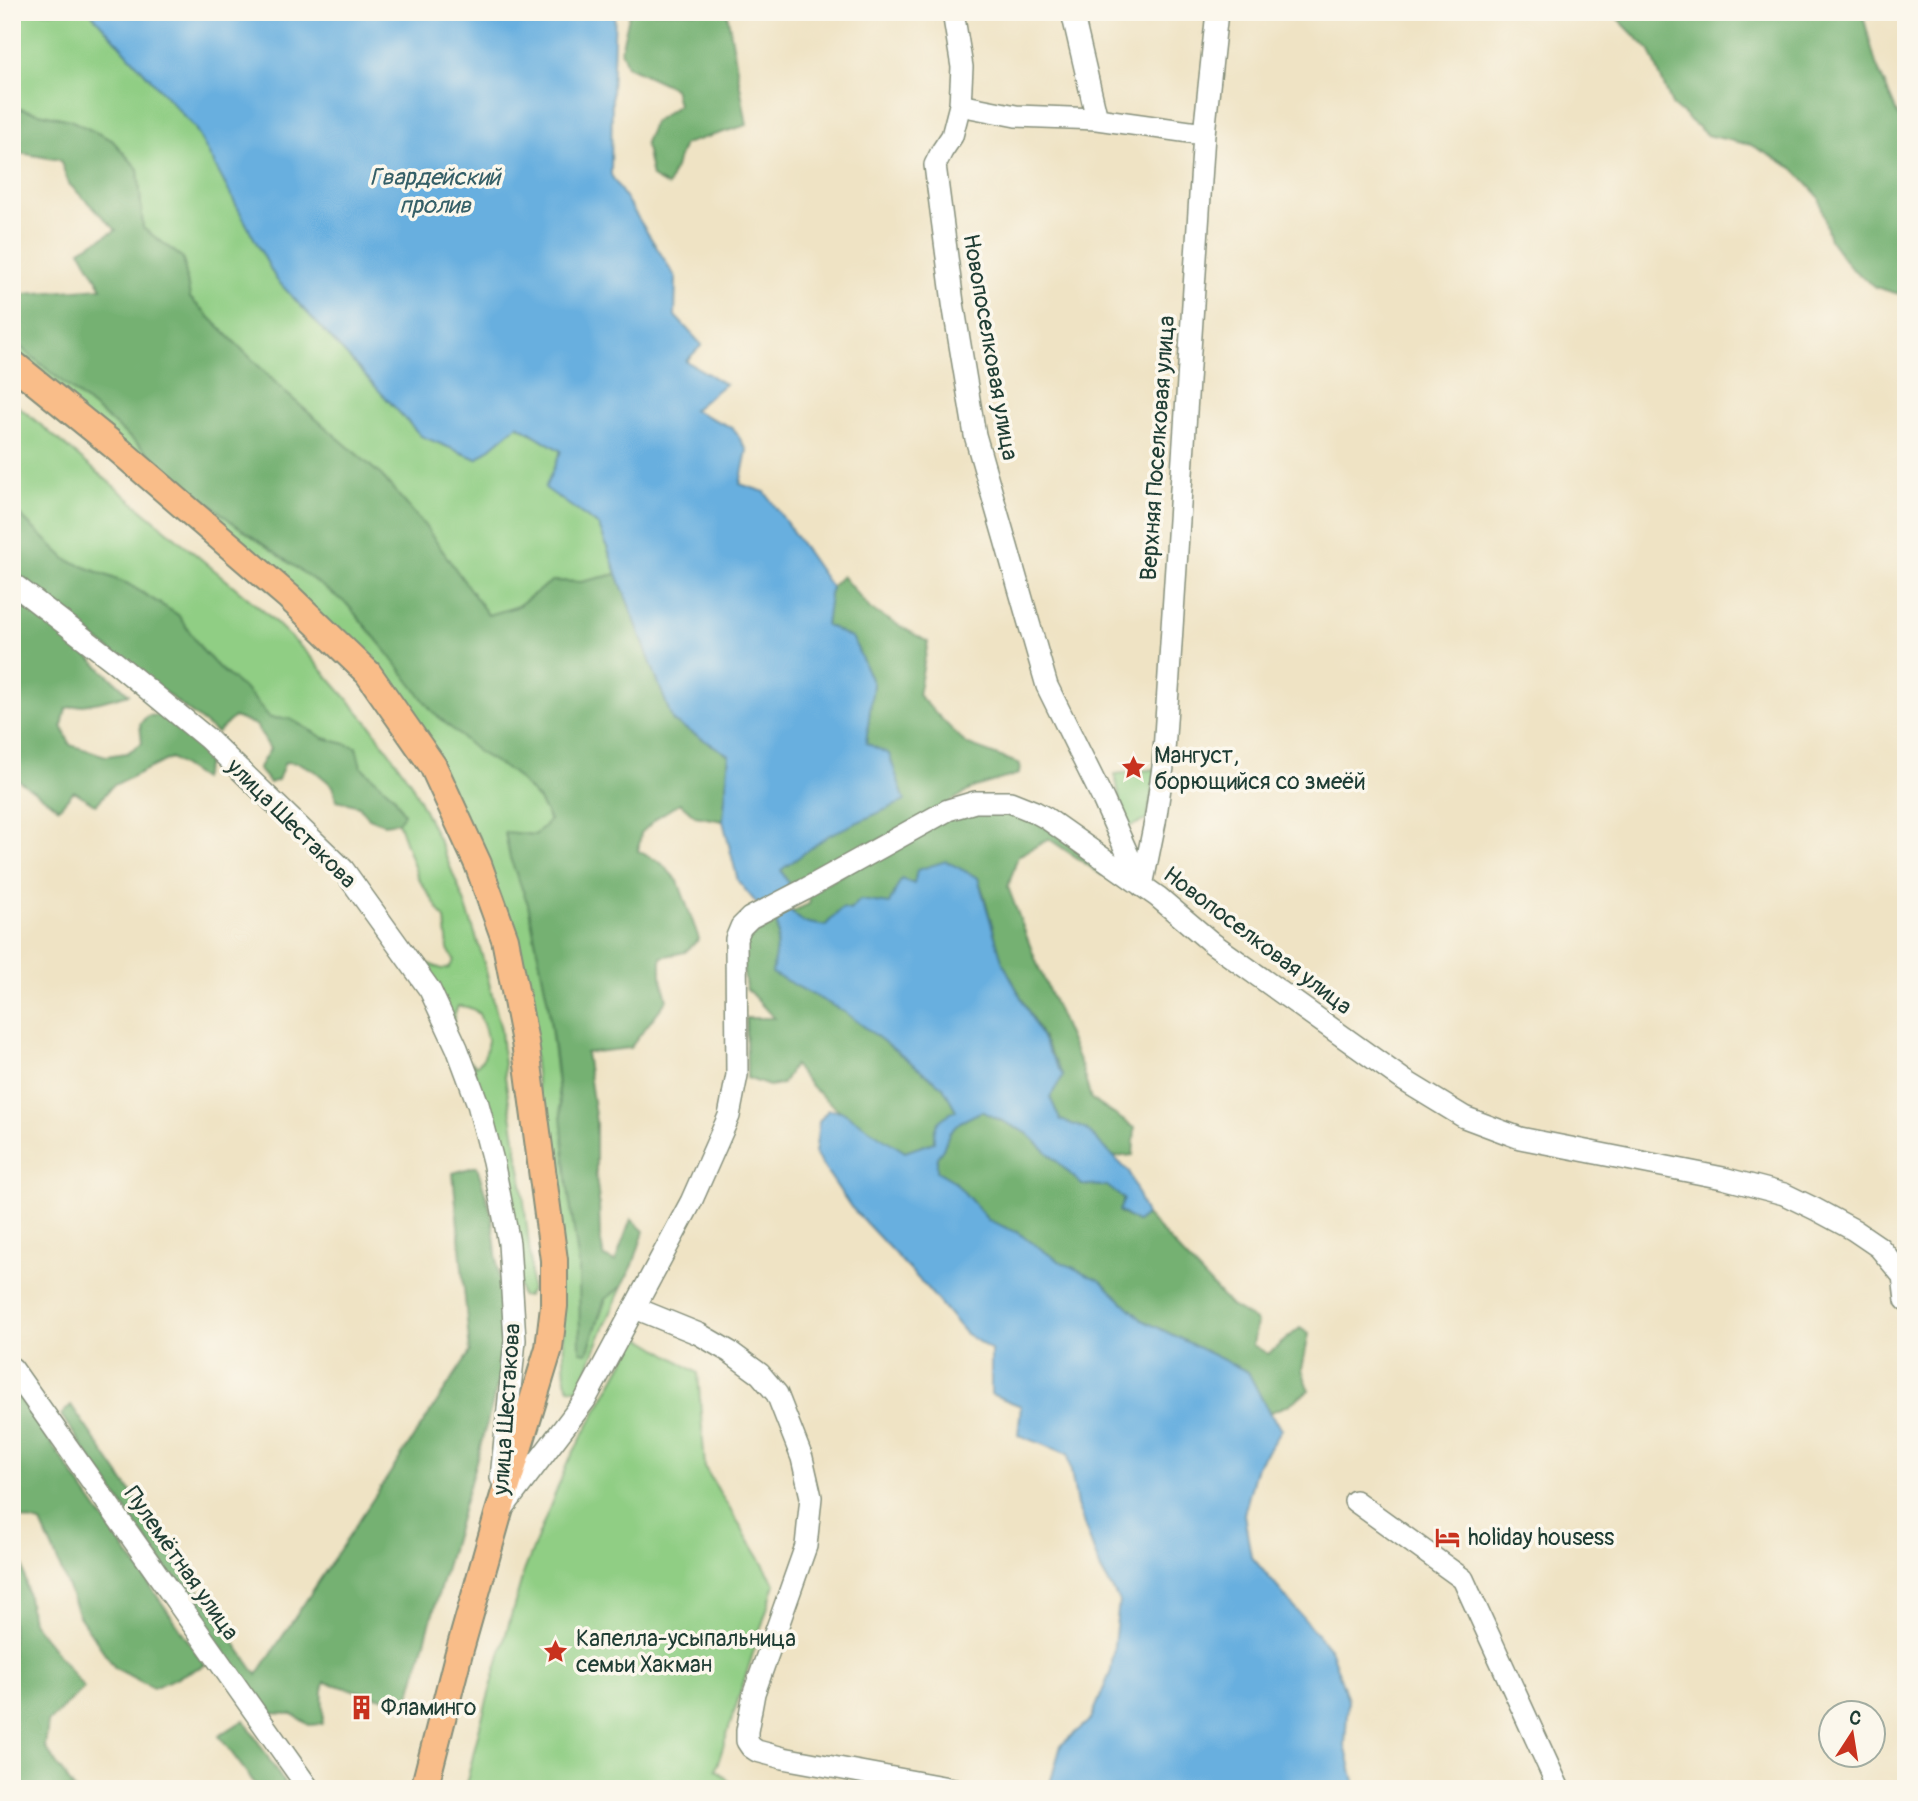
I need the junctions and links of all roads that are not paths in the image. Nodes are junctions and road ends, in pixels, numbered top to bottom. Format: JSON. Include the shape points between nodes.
{"nodes":[{"id":1,"x":953,"y":12,"type":"edge"},
{"id":2,"x":1072,"y":12,"type":"edge"},
{"id":3,"x":1217,"y":12,"type":"edge"},
{"id":4,"x":960,"y":105,"type":"junction"},
{"id":5,"x":1097,"y":119,"type":"junction"},
{"id":6,"x":1204,"y":134,"type":"junction"},
{"id":7,"x":12,"y":363,"type":"edge"},
{"id":8,"x":12,"y":583,"type":"edge"},
{"id":9,"x":1142,"y":886,"type":"junction"},
{"id":10,"x":1906,"y":1300,"type":"edge"},
{"id":11,"x":635,"y":1308,"type":"junction"},
{"id":12,"x":12,"y":1368,"type":"edge"},
{"id":13,"x":1355,"y":1501,"type":"dead end"},
{"id":14,"x":498,"y":1515,"type":"junction"},
{"id":15,"x":309,"y":1789,"type":"edge"},
{"id":16,"x":424,"y":1789,"type":"edge"},
{"id":17,"x":954,"y":1789,"type":"edge"},
{"id":18,"x":1559,"y":1789,"type":"edge"}],
"edges":[{"from":1,"to":4,"type":"street","name":"Новопоселковая улица","via":[[962,67]]},
{"from":2,"to":5,"type":"street"},
{"from":3,"to":6,"type":"street","name":"Верхняя Поселковая улица"},
{"from":4,"to":5,"type":"street","via":[[1016,116]]},
{"from":4,"to":9,"type":"street","name":"Новопоселковая улица","via":[[952,136],[935,165],[975,435],[1047,686]]},
{"from":5,"to":6,"type":"street"},
{"from":6,"to":9,"type":"street","name":"Верхняя Поселковая улица","via":[[1163,767]]},
{"from":7,"to":14,"type":"main road","via":[[289,597],[368,673],[433,766],[478,864],[505,939],[525,1042],[554,1260],[549,1349]]},
{"from":8,"to":14,"type":"street","name":"улица Шестакова","via":[[208,739],[334,860],[430,990],[478,1104],[509,1243],[514,1340]]},
{"from":9,"to":10,"type":"street","name":"Новопоселковая улица","via":[[1212,943],[1405,1081],[1464,1116],[1520,1138],[1723,1178],[1784,1195],[1879,1247],[1903,1276]]},
{"from":9,"to":11,"type":"street","via":[[1035,811],[1010,802],[975,802],[948,810],[750,918],[736,939],[737,1075],[729,1116],[691,1202]]},
{"from":11,"to":14,"type":"street","via":[[585,1400]]},
{"from":11,"to":17,"type":"street","via":[[699,1334],[760,1374],[777,1394],[802,1458],[811,1497],[806,1546],[754,1693],[747,1741],[757,1751],[783,1758]]},
{"from":12,"to":15,"type":"street","name":"Пулемётная улица"},
{"from":13,"to":18,"type":"street","via":[[1463,1579]]},
{"from":14,"to":16,"type":"main road","name":"улица Шестакова"}]}
